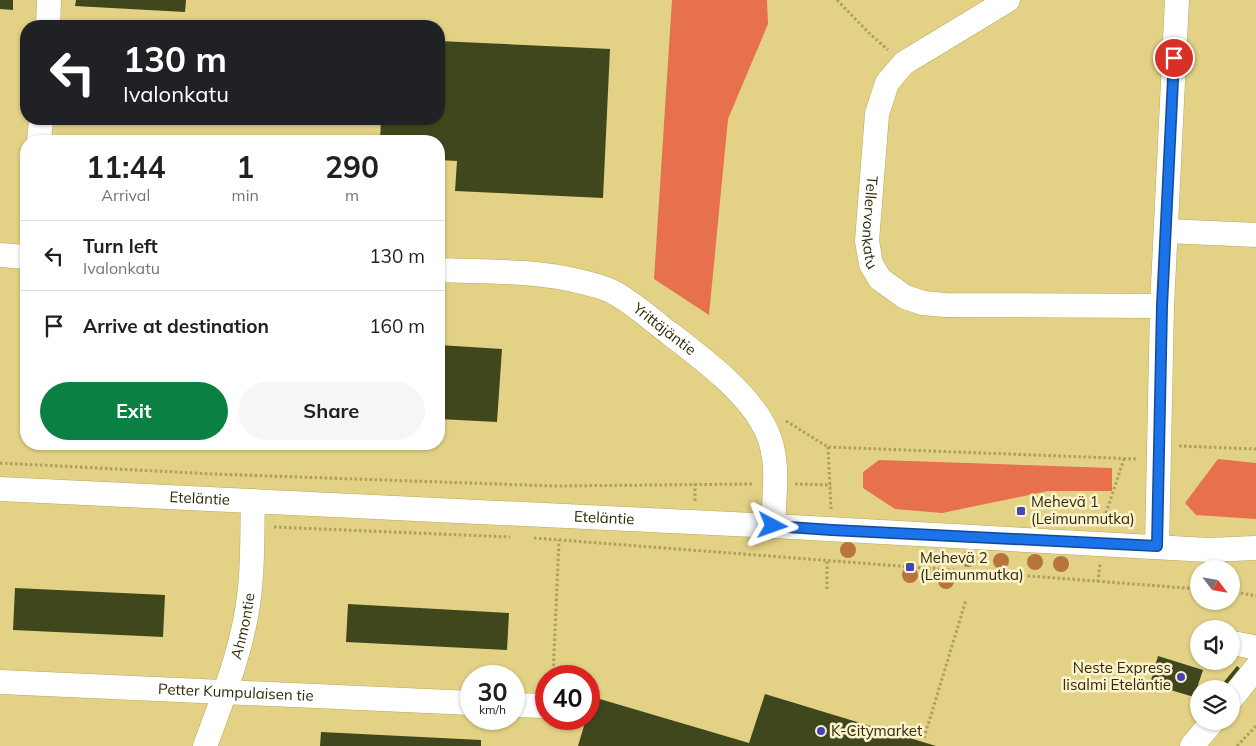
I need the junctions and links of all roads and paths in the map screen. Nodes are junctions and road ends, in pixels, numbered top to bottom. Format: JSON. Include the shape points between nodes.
{"nodes":[{"id":1,"x":49,"y":0,"type":"edge"},
{"id":2,"x":837,"y":0,"type":"edge"},
{"id":3,"x":1008,"y":0,"type":"edge"},
{"id":4,"x":1177,"y":0,"type":"edge"},
{"id":5,"x":48,"y":20,"type":"edge"},
{"id":6,"x":904,"y":63,"type":"junction"},
{"id":7,"x":1167,"y":230,"type":"junction"},
{"id":8,"x":1256,"y":235,"type":"edge"},
{"id":9,"x":0,"y":255,"type":"edge"},
{"id":10,"x":20,"y":257,"type":"edge"},
{"id":11,"x":445,"y":270,"type":"edge"},
{"id":12,"x":1162,"y":306,"type":"junction"},
{"id":13,"x":1256,"y":449,"type":"edge"},
{"id":14,"x":1159,"y":452,"type":"junction"},
{"id":15,"x":1124,"y":459,"type":"junction"},
{"id":16,"x":0,"y":462,"type":"edge"},
{"id":17,"x":214,"y":474,"type":"junction"},
{"id":18,"x":774,"y":484,"type":"junction"},
{"id":19,"x":0,"y":488,"type":"edge"},
{"id":20,"x":214,"y":498,"type":"junction"},
{"id":21,"x":253,"y":501,"type":"junction"},
{"id":22,"x":252,"y":526,"type":"junction"},
{"id":23,"x":773,"y":526,"type":"junction"},
{"id":24,"x":516,"y":538,"type":"dead end"},
{"id":25,"x":525,"y":538,"type":"dead end"},
{"id":26,"x":559,"y":540,"type":"junction"},
{"id":27,"x":1102,"y":544,"type":"junction"},
{"id":28,"x":1157,"y":546,"type":"junction"},
{"id":29,"x":1256,"y":548,"type":"edge"},
{"id":30,"x":1208,"y":550,"type":"junction"},
{"id":31,"x":1256,"y":558,"type":"edge"},
{"id":32,"x":827,"y":560,"type":"junction"},
{"id":33,"x":1098,"y":582,"type":"junction"},
{"id":34,"x":1190,"y":588,"type":"edge"},
{"id":35,"x":827,"y":589,"type":"dead end"},
{"id":36,"x":1240,"y":593,"type":"edge"},
{"id":37,"x":1256,"y":596,"type":"edge"},
{"id":38,"x":966,"y":600,"type":"dead end"},
{"id":39,"x":1240,"y":644,"type":"edge"},
{"id":40,"x":1256,"y":650,"type":"edge"},
{"id":41,"x":553,"y":665,"type":"edge"},
{"id":42,"x":1256,"y":668,"type":"edge"},
{"id":43,"x":0,"y":682,"type":"edge"},
{"id":44,"x":1240,"y":688,"type":"edge"},
{"id":45,"x":225,"y":691,"type":"junction"},
{"id":46,"x":460,"y":702,"type":"edge"},
{"id":47,"x":1256,"y":726,"type":"edge"},
{"id":48,"x":1205,"y":730,"type":"edge"},
{"id":49,"x":924,"y":738,"type":"dead end"},
{"id":50,"x":205,"y":746,"type":"edge"},
{"id":51,"x":1192,"y":746,"type":"edge"},
{"id":52,"x":1237,"y":746,"type":"edge"}],
"edges":[{"from":1,"to":5,"type":"street"},
{"from":2,"to":6,"type":"path"},
{"from":3,"to":6,"type":"street","name":"Tellervonkatu"},
{"from":4,"to":7,"type":"street"},
{"from":6,"to":12,"type":"street","name":"Tellervonkatu","via":[[887,83],[877,114],[867,241],[871,264],[880,278],[905,297],[923,304]]},
{"from":7,"to":8,"type":"street"},
{"from":7,"to":12,"type":"street"},
{"from":9,"to":10,"type":"street"},
{"from":11,"to":18,"type":"street","name":"Yrittäjäntie","via":[[542,273],[610,290],[635,306],[703,358],[752,407],[768,433]]},
{"from":12,"to":14,"type":"street"},
{"from":13,"to":14,"type":"path"},
{"from":14,"to":15,"type":"path"},
{"from":14,"to":28,"type":"street"},
{"from":15,"to":18,"type":"path","via":[[828,447],[831,485]]},
{"from":15,"to":27,"type":"path","via":[[1106,512]]},
{"from":16,"to":17,"type":"path"},
{"from":17,"to":18,"type":"path","via":[[554,486]]},
{"from":17,"to":20,"type":"path"},
{"from":18,"to":23,"type":"street","name":"Yrittäjäntie"},
{"from":19,"to":20,"type":"street","name":"Eteläntie"},
{"from":20,"to":21,"type":"street","name":"Eteläntie"},
{"from":21,"to":22,"type":"street","name":"Ahmontie"},
{"from":21,"to":23,"type":"street","name":"Eteläntie"},
{"from":22,"to":24,"type":"path"},
{"from":22,"to":45,"type":"street","name":"Ahmontie","via":[[250,589],[242,635]]},
{"from":23,"to":27,"type":"street","name":"Eteläntie"},
{"from":25,"to":26,"type":"path"},
{"from":26,"to":32,"type":"path"},
{"from":26,"to":41,"type":"path"},
{"from":27,"to":28,"type":"street","name":"Eteläntie"},
{"from":27,"to":33,"type":"path"},
{"from":28,"to":30,"type":"street","name":"Eteläntie"},
{"from":29,"to":30,"type":"street","name":"Eteläntie"},
{"from":30,"to":31,"type":"street","name":"Eteläntie"},
{"from":32,"to":33,"type":"path"},
{"from":32,"to":35,"type":"path"},
{"from":33,"to":34,"type":"path"},
{"from":36,"to":37,"type":"path"},
{"from":38,"to":49,"type":"path"},
{"from":39,"to":40,"type":"street"},
{"from":42,"to":44,"type":"street"},
{"from":43,"to":45,"type":"street","name":"Petter Kumpulaisen tie"},
{"from":45,"to":46,"type":"street","name":"Petter Kumpulaisen tie"},
{"from":45,"to":50,"type":"street","name":"Ahmontie"},
{"from":47,"to":52,"type":"path"},
{"from":48,"to":51,"type":"street"}]}
